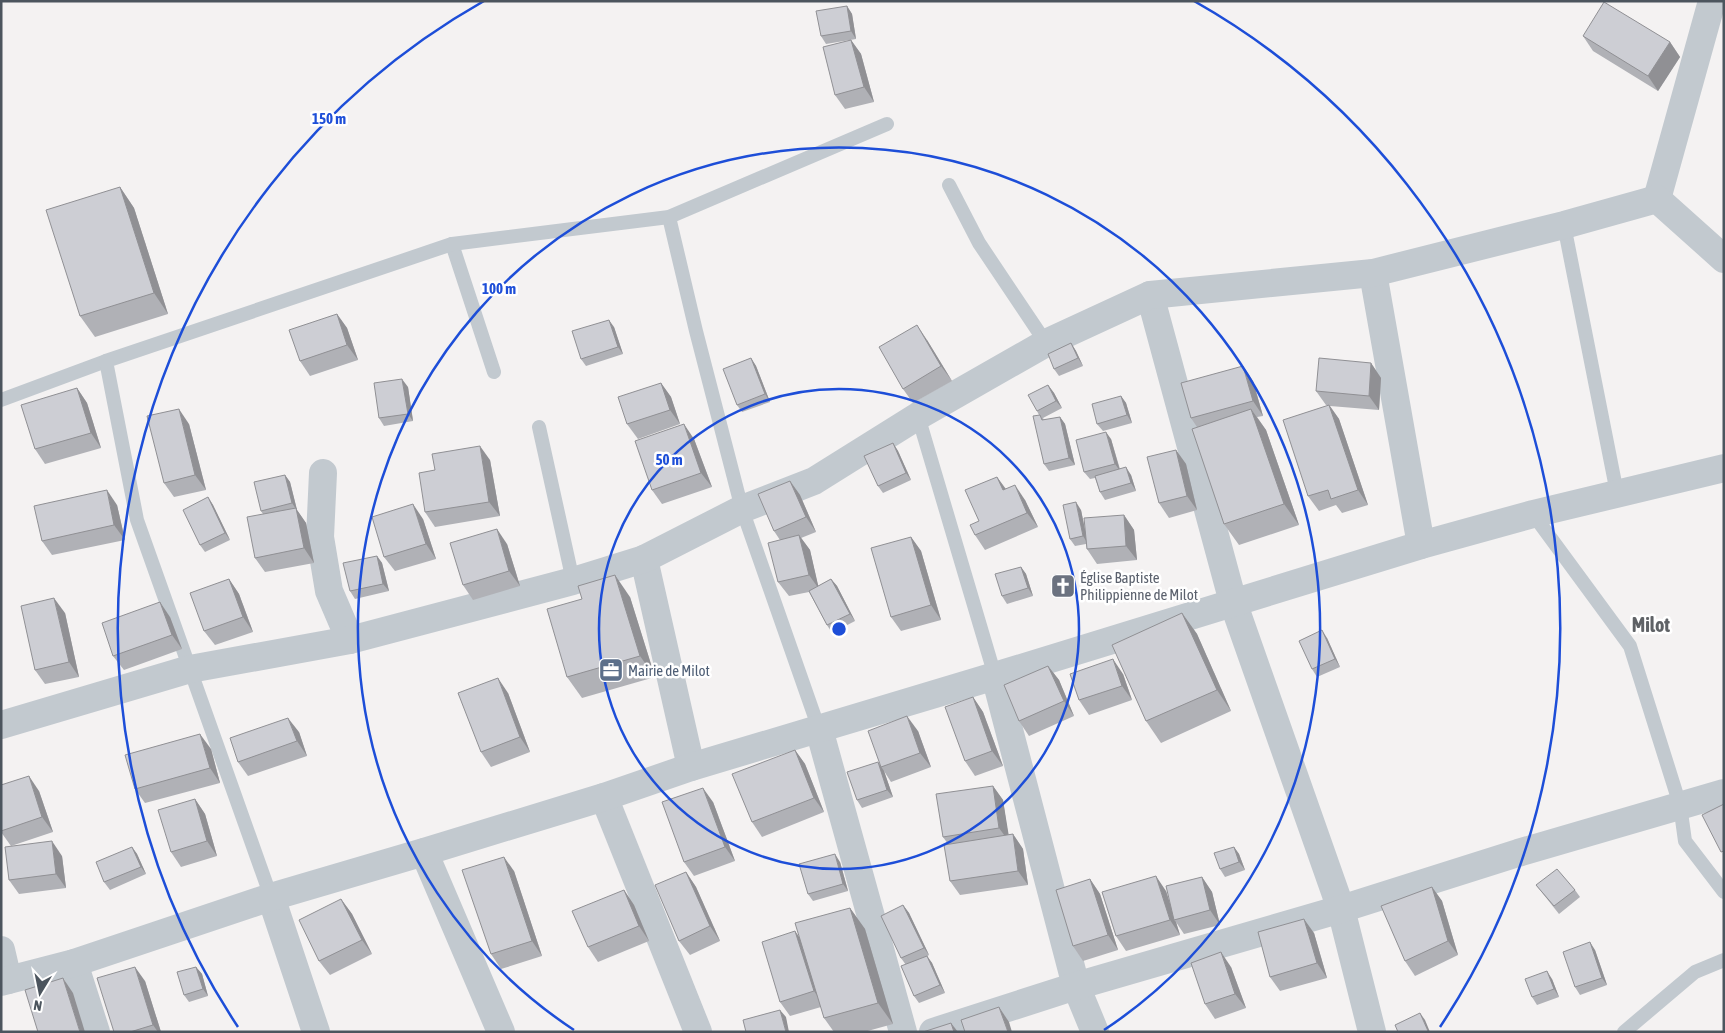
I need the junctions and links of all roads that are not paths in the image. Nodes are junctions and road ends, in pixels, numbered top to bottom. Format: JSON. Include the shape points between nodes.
{"nodes":[{"id":1,"x":1712,"y":1,"type":"edge"},
{"id":2,"x":887,"y":124,"type":"dead end"},
{"id":3,"x":949,"y":185,"type":"dead end"},
{"id":4,"x":1657,"y":199,"type":"junction"},
{"id":5,"x":669,"y":217,"type":"junction"},
{"id":6,"x":1564,"y":225,"type":"junction"},
{"id":7,"x":452,"y":244,"type":"junction"},
{"id":8,"x":1724,"y":259,"type":"edge"},
{"id":9,"x":1373,"y":273,"type":"junction"},
{"id":10,"x":1150,"y":295,"type":"junction"},
{"id":11,"x":1046,"y":343,"type":"junction"},
{"id":12,"x":106,"y":361,"type":"junction"},
{"id":13,"x":494,"y":372,"type":"dead end"},
{"id":14,"x":1,"y":400,"type":"edge"},
{"id":15,"x":918,"y":416,"type":"junction"},
{"id":16,"x":539,"y":427,"type":"dead end"},
{"id":17,"x":1724,"y":468,"type":"edge"},
{"id":18,"x":323,"y":473,"type":"dead end"},
{"id":19,"x":1617,"y":493,"type":"junction"},
{"id":20,"x":742,"y":509,"type":"junction"},
{"id":21,"x":1533,"y":514,"type":"junction"},
{"id":22,"x":1421,"y":545,"type":"junction"},
{"id":23,"x":644,"y":560,"type":"junction"},
{"id":24,"x":573,"y":581,"type":"junction"},
{"id":25,"x":1233,"y":602,"type":"junction"},
{"id":26,"x":350,"y":640,"type":"junction"},
{"id":27,"x":190,"y":669,"type":"junction"},
{"id":28,"x":995,"y":676,"type":"junction"},
{"id":29,"x":1,"y":725,"type":"edge"},
{"id":30,"x":818,"y":729,"type":"junction"},
{"id":31,"x":691,"y":767,"type":"junction"},
{"id":32,"x":1724,"y":793,"type":"edge"},
{"id":33,"x":604,"y":797,"type":"junction"},
{"id":34,"x":1680,"y":806,"type":"junction"},
{"id":35,"x":424,"y":852,"type":"junction"},
{"id":36,"x":1724,"y":892,"type":"edge"},
{"id":37,"x":271,"y":897,"type":"junction"},
{"id":38,"x":1341,"y":909,"type":"junction"},
{"id":39,"x":1,"y":950,"type":"edge"},
{"id":40,"x":1724,"y":960,"type":"edge"},
{"id":41,"x":74,"y":963,"type":"junction"},
{"id":42,"x":5,"y":981,"type":"edge"},
{"id":43,"x":1076,"y":986,"type":"junction"},
{"id":44,"x":96,"y":1032,"type":"edge"},
{"id":45,"x":316,"y":1032,"type":"edge"},
{"id":46,"x":501,"y":1032,"type":"edge"},
{"id":47,"x":698,"y":1032,"type":"edge"},
{"id":48,"x":902,"y":1032,"type":"edge"},
{"id":49,"x":933,"y":1032,"type":"edge"},
{"id":50,"x":1095,"y":1032,"type":"edge"},
{"id":51,"x":1372,"y":1032,"type":"edge"},
{"id":52,"x":1624,"y":1032,"type":"edge"}],
"edges":[{"from":1,"to":4,"type":"street"},
{"from":2,"to":5,"type":"lane"},
{"from":3,"to":11,"type":"lane","via":[[979,243]]},
{"from":4,"to":6,"type":"street"},
{"from":4,"to":8,"type":"street"},
{"from":5,"to":7,"type":"lane"},
{"from":5,"to":20,"type":"lane"},
{"from":6,"to":9,"type":"street"},
{"from":6,"to":19,"type":"lane"},
{"from":7,"to":12,"type":"lane"},
{"from":7,"to":13,"type":"lane"},
{"from":9,"to":10,"type":"street"},
{"from":9,"to":22,"type":"street"},
{"from":10,"to":11,"type":"street"},
{"from":10,"to":25,"type":"street"},
{"from":11,"to":15,"type":"street"},
{"from":12,"to":14,"type":"lane"},
{"from":12,"to":27,"type":"lane","via":[[137,520]]},
{"from":15,"to":20,"type":"street","via":[[814,481]]},
{"from":15,"to":28,"type":"lane"},
{"from":16,"to":24,"type":"lane"},
{"from":17,"to":19,"type":"street"},
{"from":18,"to":26,"type":"street","via":[[320,536],[329,590]]},
{"from":19,"to":21,"type":"street"},
{"from":20,"to":23,"type":"street"},
{"from":20,"to":30,"type":"lane"},
{"from":21,"to":22,"type":"street"},
{"from":21,"to":34,"type":"lane","via":[[1630,646]]},
{"from":22,"to":25,"type":"street"},
{"from":23,"to":24,"type":"street"},
{"from":23,"to":31,"type":"street"},
{"from":24,"to":26,"type":"street"},
{"from":25,"to":28,"type":"street"},
{"from":25,"to":38,"type":"street"},
{"from":26,"to":27,"type":"street"},
{"from":27,"to":29,"type":"street"},
{"from":27,"to":37,"type":"lane"},
{"from":28,"to":30,"type":"street"},
{"from":28,"to":43,"type":"street"},
{"from":30,"to":31,"type":"street"},
{"from":30,"to":48,"type":"street"},
{"from":31,"to":33,"type":"street"},
{"from":32,"to":34,"type":"street"},
{"from":33,"to":35,"type":"street"},
{"from":33,"to":47,"type":"street"},
{"from":34,"to":36,"type":"lane","via":[[1686,841]]},
{"from":34,"to":38,"type":"street"},
{"from":35,"to":37,"type":"street"},
{"from":35,"to":46,"type":"street"},
{"from":37,"to":41,"type":"street"},
{"from":37,"to":45,"type":"street"},
{"from":38,"to":43,"type":"street"},
{"from":38,"to":51,"type":"street"},
{"from":39,"to":42,"type":"street"},
{"from":40,"to":52,"type":"lane","via":[[1695,972]]},
{"from":41,"to":42,"type":"street"},
{"from":41,"to":44,"type":"street"},
{"from":43,"to":49,"type":"street"},
{"from":43,"to":50,"type":"street"}]}
